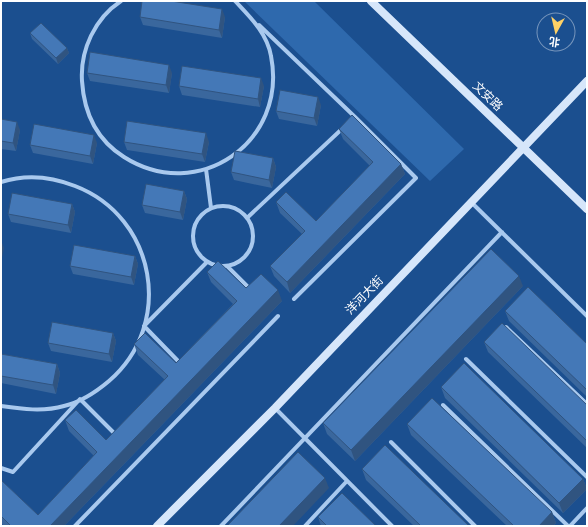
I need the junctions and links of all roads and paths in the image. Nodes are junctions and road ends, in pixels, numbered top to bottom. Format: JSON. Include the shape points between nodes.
{"nodes":[{"id":1,"x":121,"y":1,"type":"edge"},
{"id":2,"x":235,"y":1,"type":"edge"},
{"id":3,"x":371,"y":1,"type":"edge"},
{"id":4,"x":258,"y":24,"type":"junction"},
{"id":5,"x":587,"y":81,"type":"edge"},
{"id":6,"x":355,"y":117,"type":"junction"},
{"id":7,"x":523,"y":148,"type":"junction"},
{"id":8,"x":206,"y":169,"type":"junction"},
{"id":9,"x":1,"y":182,"type":"edge"},
{"id":10,"x":471,"y":202,"type":"junction"},
{"id":11,"x":212,"y":208,"type":"junction"},
{"id":12,"x":587,"y":209,"type":"edge"},
{"id":13,"x":248,"y":217,"type":"junction"},
{"id":14,"x":502,"y":232,"type":"junction"},
{"id":15,"x":207,"y":262,"type":"junction"},
{"id":16,"x":228,"y":266,"type":"junction"},
{"id":17,"x":252,"y":291,"type":"edge"},
{"id":18,"x":294,"y":299,"type":"dead end"},
{"id":19,"x":278,"y":316,"type":"dead end"},
{"id":20,"x":587,"y":316,"type":"edge"},
{"id":21,"x":504,"y":325,"type":"edge"},
{"id":22,"x":144,"y":326,"type":"junction"},
{"id":23,"x":466,"y":359,"type":"dead end"},
{"id":24,"x":179,"y":362,"type":"edge"},
{"id":25,"x":80,"y":399,"type":"junction"},
{"id":26,"x":587,"y":404,"type":"edge"},
{"id":27,"x":443,"y":405,"type":"dead end"},
{"id":28,"x":1,"y":406,"type":"edge"},
{"id":29,"x":275,"y":408,"type":"junction"},
{"id":30,"x":114,"y":432,"type":"edge"},
{"id":31,"x":304,"y":438,"type":"junction"},
{"id":32,"x":391,"y":442,"type":"dead end"},
{"id":33,"x":1,"y":468,"type":"edge"},
{"id":34,"x":587,"y":477,"type":"edge"},
{"id":35,"x":347,"y":481,"type":"junction"},
{"id":36,"x":587,"y":508,"type":"edge"},
{"id":37,"x":308,"y":525,"type":"edge"},
{"id":38,"x":75,"y":526,"type":"edge"},
{"id":39,"x":157,"y":526,"type":"edge"},
{"id":40,"x":221,"y":526,"type":"edge"},
{"id":41,"x":392,"y":526,"type":"edge"},
{"id":42,"x":475,"y":526,"type":"edge"},
{"id":43,"x":569,"y":526,"type":"edge"}],
"edges":[{"from":1,"to":8,"type":"street","via":[[111,8],[91,34],[81,66],[83,99],[94,127],[114,150],[139,166],[168,174]]},
{"from":2,"to":4,"type":"street"},
{"from":3,"to":7,"type":"street","name":"文安路"},
{"from":4,"to":6,"type":"street"},
{"from":4,"to":8,"type":"street","via":[[271,55],[273,88],[266,117],[249,142],[226,161]]},
{"from":5,"to":7,"type":"street","name":"洋河大街"},
{"from":6,"to":13,"type":"street"},
{"from":6,"to":18,"type":"street","via":[[416,178]]},
{"from":7,"to":10,"type":"street","name":"洋河大街"},
{"from":7,"to":12,"type":"street","name":"文安路"},
{"from":8,"to":11,"type":"street"},
{"from":9,"to":22,"type":"street","via":[[16,177],[55,178],[92,192],[119,214],[138,242],[148,274],[149,308]]},
{"from":10,"to":14,"type":"street"},
{"from":10,"to":29,"type":"street","name":"洋河大街"},
{"from":11,"to":13,"type":"street","via":[[230,206]]},
{"from":11,"to":15,"type":"street","via":[[197,220],[193,229],[195,247]]},
{"from":13,"to":16,"type":"street","via":[[254,237],[252,248],[238,263]]},
{"from":14,"to":20,"type":"street"},
{"from":14,"to":31,"type":"street"},
{"from":15,"to":16,"type":"street","via":[[217,266]]},
{"from":15,"to":22,"type":"street"},
{"from":16,"to":17,"type":"street"},
{"from":19,"to":38,"type":"street"},
{"from":21,"to":26,"type":"street"},
{"from":22,"to":24,"type":"street"},
{"from":22,"to":25,"type":"street","via":[[140,341],[121,370],[95,392]]},
{"from":23,"to":34,"type":"street"},
{"from":25,"to":28,"type":"street","via":[[64,406],[30,411]]},
{"from":25,"to":30,"type":"street"},
{"from":25,"to":33,"type":"street","via":[[13,472]]},
{"from":27,"to":43,"type":"street"},
{"from":29,"to":31,"type":"street"},
{"from":29,"to":39,"type":"street","name":"洋河大街"},
{"from":31,"to":35,"type":"street"},
{"from":31,"to":40,"type":"street"},
{"from":32,"to":42,"type":"street"},
{"from":35,"to":37,"type":"street"},
{"from":35,"to":41,"type":"street"},
{"from":36,"to":43,"type":"street"}]}
